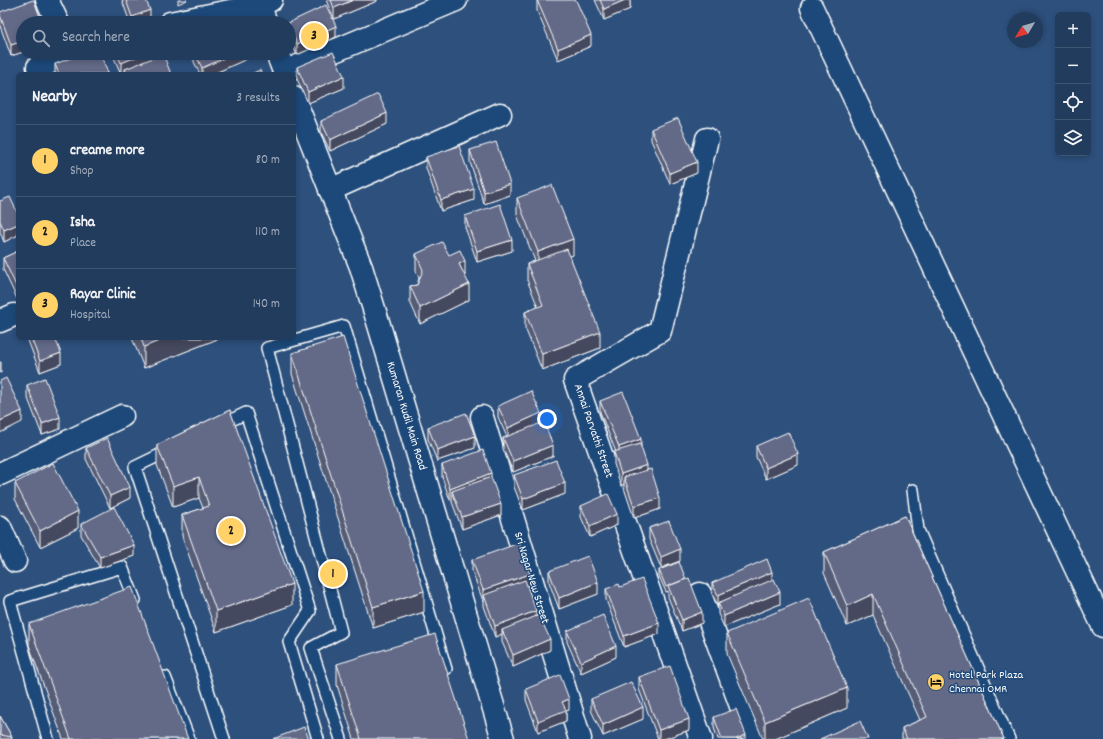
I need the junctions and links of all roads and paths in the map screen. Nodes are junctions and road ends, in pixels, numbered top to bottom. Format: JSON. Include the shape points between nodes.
{"nodes":[{"id":1,"x":47,"y":0,"type":"edge"},
{"id":2,"x":456,"y":0,"type":"edge"},
{"id":3,"x":264,"y":7,"type":"edge"},
{"id":4,"x":812,"y":8,"type":"dead end"},
{"id":5,"x":55,"y":16,"type":"edge"},
{"id":6,"x":211,"y":16,"type":"edge"},
{"id":7,"x":54,"y":60,"type":"edge"},
{"id":8,"x":282,"y":66,"type":"edge"},
{"id":9,"x":40,"y":72,"type":"edge"},
{"id":10,"x":296,"y":103,"type":"edge"},
{"id":11,"x":500,"y":114,"type":"dead end"},
{"id":12,"x":707,"y":139,"type":"dead end"},
{"id":13,"x":330,"y":190,"type":"junction"},
{"id":14,"x":295,"y":340,"type":"edge"},
{"id":15,"x":296,"y":340,"type":"edge"},
{"id":16,"x":122,"y":416,"type":"dead end"},
{"id":17,"x":482,"y":417,"type":"dead end"},
{"id":18,"x":211,"y":430,"type":"edge"},
{"id":19,"x":176,"y":447,"type":"edge"},
{"id":20,"x":0,"y":474,"type":"edge"},
{"id":21,"x":912,"y":490,"type":"dead end"},
{"id":22,"x":0,"y":527,"type":"edge"},
{"id":23,"x":15,"y":561,"type":"dead end"},
{"id":24,"x":700,"y":594,"type":"dead end"},
{"id":25,"x":139,"y":610,"type":"edge"},
{"id":26,"x":1103,"y":626,"type":"edge"},
{"id":27,"x":161,"y":667,"type":"edge"},
{"id":28,"x":449,"y":678,"type":"edge"},
{"id":29,"x":48,"y":739,"type":"edge"},
{"id":30,"x":189,"y":739,"type":"edge"},
{"id":31,"x":224,"y":739,"type":"edge"},
{"id":32,"x":318,"y":739,"type":"edge"},
{"id":33,"x":341,"y":739,"type":"edge"},
{"id":34,"x":503,"y":739,"type":"edge"},
{"id":35,"x":580,"y":739,"type":"edge"},
{"id":36,"x":701,"y":739,"type":"edge"},
{"id":37,"x":753,"y":739,"type":"edge"},
{"id":38,"x":1008,"y":739,"type":"edge"}],
"edges":[{"from":1,"to":5,"type":"street"},
{"from":2,"to":8,"type":"street"},
{"from":3,"to":6,"type":"street"},
{"from":4,"to":26,"type":"street"},
{"from":7,"to":9,"type":"street","via":[[38,66]]},
{"from":10,"to":13,"type":"street","name":"Kumaran Kudil Main Road"},
{"from":11,"to":13,"type":"street"},
{"from":12,"to":36,"type":"street","name":"Annai Parvathi Street","via":[[660,331],[575,380]]},
{"from":13,"to":34,"type":"street","name":"Kumaran Kudil Main Road","via":[[361,267]]},
{"from":14,"to":33,"type":"lane","via":[[267,348],[342,632],[311,648]]},
{"from":15,"to":28,"type":"lane","via":[[344,326]]},
{"from":16,"to":20,"type":"street"},
{"from":17,"to":35,"type":"street","name":"Sri Nagar New Street"},
{"from":18,"to":32,"type":"lane","via":[[246,413],[310,611],[289,642]]},
{"from":19,"to":31,"type":"lane","via":[[135,467]]},
{"from":21,"to":38,"type":"lane","via":[[918,530]]},
{"from":22,"to":23,"type":"street"},
{"from":24,"to":37,"type":"street"},
{"from":25,"to":29,"type":"lane","via":[[122,567],[10,601]]},
{"from":27,"to":30,"type":"lane"}]}
